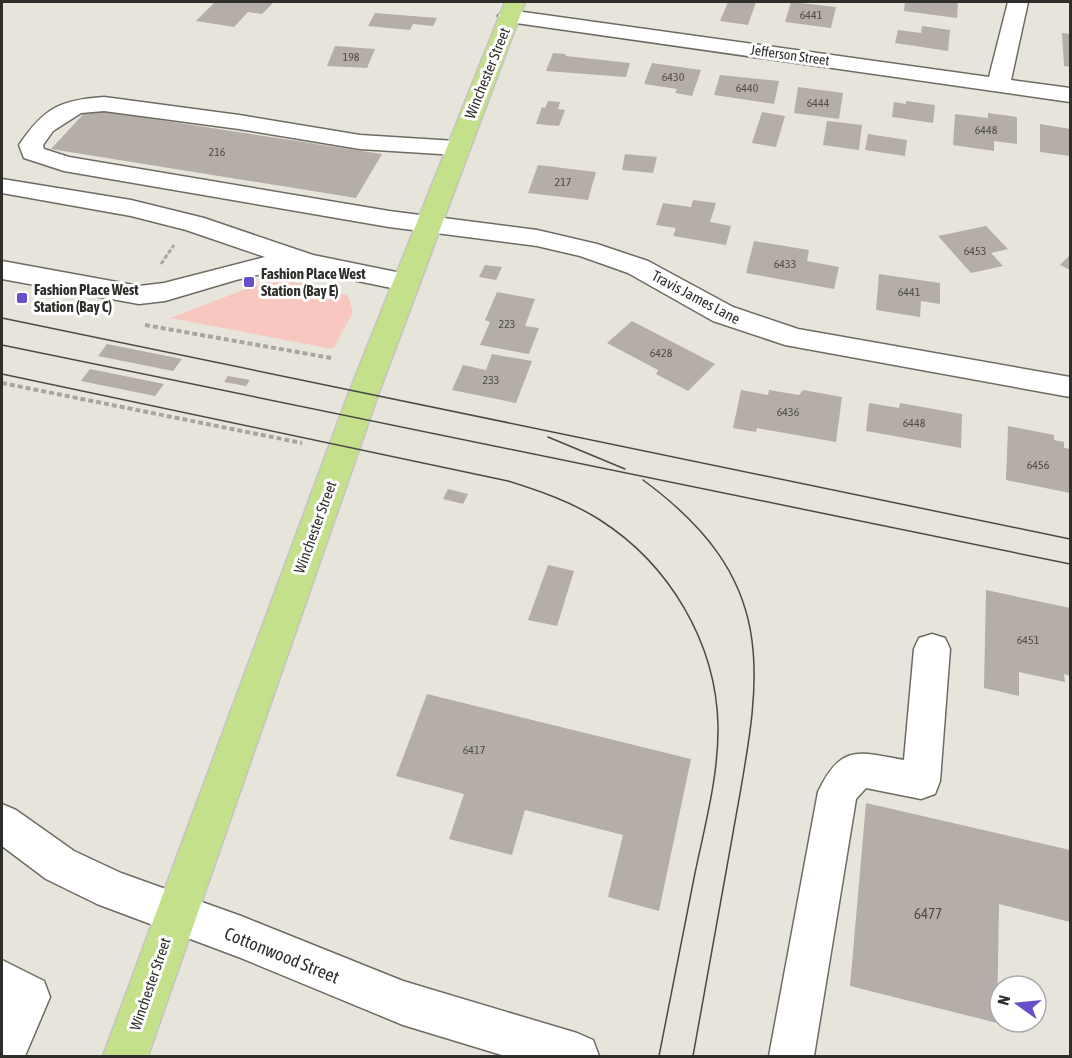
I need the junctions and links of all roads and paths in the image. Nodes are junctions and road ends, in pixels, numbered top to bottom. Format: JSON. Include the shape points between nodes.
{"nodes":[{"id":1,"x":1018,"y":2,"type":"edge"},
{"id":2,"x":512,"y":9,"type":"edge"},
{"id":3,"x":998,"y":85,"type":"junction"},
{"id":4,"x":1071,"y":95,"type":"edge"},
{"id":5,"x":456,"y":148,"type":"junction"},
{"id":6,"x":2,"y":186,"type":"edge"},
{"id":7,"x":429,"y":223,"type":"junction"},
{"id":8,"x":308,"y":262,"type":"junction"},
{"id":9,"x":2,"y":270,"type":"edge"},
{"id":10,"x":406,"y":282,"type":"junction"},
{"id":11,"x":143,"y":324,"type":"dead end"},
{"id":12,"x":331,"y":358,"type":"dead end"},
{"id":13,"x":2,"y":383,"type":"edge"},
{"id":14,"x":1071,"y":387,"type":"edge"},
{"id":15,"x":302,"y":443,"type":"dead end"},
{"id":16,"x":932,"y":649,"type":"dead end"},
{"id":17,"x":2,"y":823,"type":"edge"},
{"id":18,"x":175,"y":914,"type":"junction"},
{"id":19,"x":2,"y":982,"type":"edge"},
{"id":20,"x":2,"y":1056,"type":"edge"},
{"id":21,"x":125,"y":1056,"type":"edge"},
{"id":22,"x":577,"y":1056,"type":"edge"},
{"id":23,"x":791,"y":1056,"type":"edge"}],
"edges":[{"from":1,"to":3,"type":"street"},
{"from":2,"to":3,"type":"street","name":"Jefferson Street"},
{"from":2,"to":5,"type":"main road","name":"Winchester Street"},
{"from":3,"to":4,"type":"street","name":"Jefferson Street"},
{"from":5,"to":7,"type":"main road","name":"Winchester Street"},
{"from":5,"to":7,"type":"street","name":"Travis James Lane","via":[[360,142],[104,104],[75,106],[45,126],[31,145],[33,153],[64,164]]},
{"from":6,"to":8,"type":"street","via":[[131,208],[195,224]]},
{"from":7,"to":10,"type":"main road","name":"Winchester Street"},
{"from":7,"to":14,"type":"street","name":"Travis James Lane","via":[[588,250],[638,267],[723,314],[795,338]]},
{"from":8,"to":9,"type":"street","via":[[270,264],[140,295]]},
{"from":8,"to":10,"type":"street"},
{"from":10,"to":18,"type":"main road","name":"Winchester Street"},
{"from":11,"to":12,"type":"path"},
{"from":13,"to":15,"type":"path"},
{"from":16,"to":23,"type":"street","via":[[921,781],[858,768],[838,792]]},
{"from":17,"to":18,"type":"street","name":"Cottonwood Street","via":[[60,865]]},
{"from":18,"to":21,"type":"main road","name":"Winchester Street"},
{"from":18,"to":22,"type":"street","name":"Cottonwood Street","via":[[403,1003]]},
{"from":19,"to":20,"type":"street","via":[[28,997]]}]}
